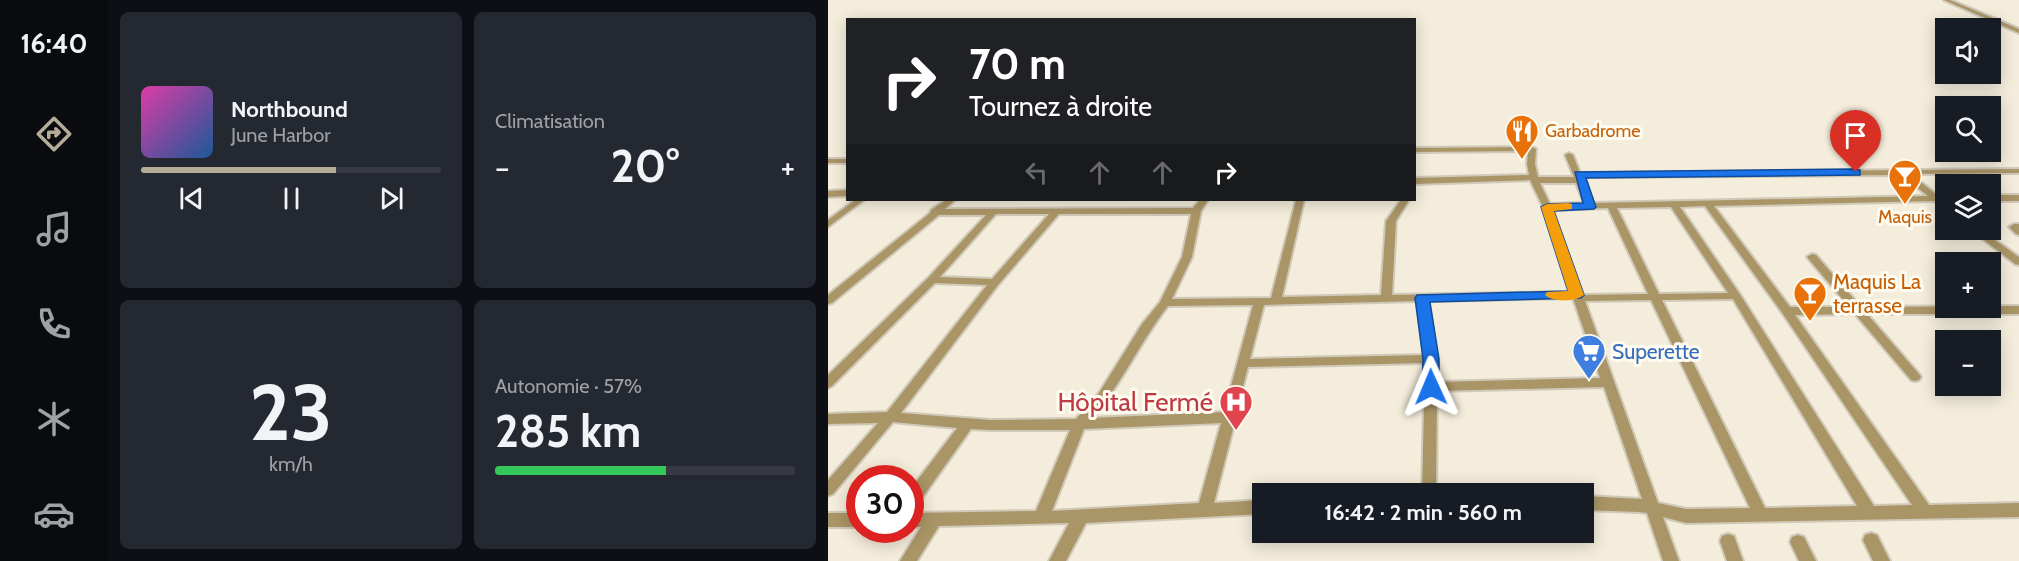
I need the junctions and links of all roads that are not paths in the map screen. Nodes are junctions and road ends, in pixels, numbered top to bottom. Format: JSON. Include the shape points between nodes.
{"nodes":[{"id":1,"x":1946,"y":0,"type":"edge"},
{"id":2,"x":2019,"y":31,"type":"edge"},
{"id":3,"x":1416,"y":150,"type":"edge"},
{"id":4,"x":1569,"y":155,"type":"dead end"},
{"id":5,"x":828,"y":161,"type":"edge"},
{"id":6,"x":846,"y":161,"type":"edge"},
{"id":7,"x":2019,"y":171,"type":"edge"},
{"id":8,"x":1903,"y":172,"type":"junction"},
{"id":9,"x":1580,"y":177,"type":"junction"},
{"id":10,"x":1534,"y":178,"type":"junction"},
{"id":11,"x":1416,"y":181,"type":"edge"},
{"id":12,"x":846,"y":193,"type":"edge"},
{"id":13,"x":828,"y":194,"type":"edge"},
{"id":14,"x":1935,"y":198,"type":"joint"},
{"id":15,"x":2001,"y":198,"type":"edge"},
{"id":16,"x":2019,"y":198,"type":"edge"},
{"id":17,"x":859,"y":201,"type":"edge"},
{"id":18,"x":950,"y":201,"type":"edge"},
{"id":19,"x":1203,"y":201,"type":"edge"},
{"id":20,"x":1300,"y":201,"type":"edge"},
{"id":21,"x":1405,"y":201,"type":"edge"},
{"id":22,"x":1707,"y":202,"type":"junction"},
{"id":23,"x":1674,"y":204,"type":"junction"},
{"id":24,"x":1611,"y":206,"type":"junction"},
{"id":25,"x":1547,"y":207,"type":"junction"},
{"id":26,"x":1590,"y":207,"type":"junction"},
{"id":27,"x":994,"y":211,"type":"junction"},
{"id":28,"x":1057,"y":211,"type":"junction"},
{"id":29,"x":1196,"y":211,"type":"junction"},
{"id":30,"x":934,"y":212,"type":"junction"},
{"id":31,"x":828,"y":224,"type":"edge"},
{"id":32,"x":2019,"y":227,"type":"edge"},
{"id":33,"x":2019,"y":232,"type":"edge"},
{"id":34,"x":1989,"y":240,"type":"edge"},
{"id":35,"x":1812,"y":257,"type":"dead end"},
{"id":36,"x":2019,"y":262,"type":"edge"},
{"id":37,"x":932,"y":280,"type":"junction"},
{"id":38,"x":995,"y":282,"type":"junction"},
{"id":39,"x":1736,"y":296,"type":"junction"},
{"id":40,"x":1577,"y":297,"type":"junction"},
{"id":41,"x":1422,"y":298,"type":"junction"},
{"id":42,"x":1656,"y":298,"type":"junction"},
{"id":43,"x":1386,"y":299,"type":"junction"},
{"id":44,"x":828,"y":301,"type":"edge"},
{"id":45,"x":1276,"y":301,"type":"junction"},
{"id":46,"x":1259,"y":302,"type":"junction"},
{"id":47,"x":1165,"y":303,"type":"junction"},
{"id":48,"x":2019,"y":310,"type":"edge"},
{"id":49,"x":1787,"y":311,"type":"junction"},
{"id":50,"x":1857,"y":311,"type":"junction"},
{"id":51,"x":1431,"y":359,"type":"junction"},
{"id":52,"x":1245,"y":363,"type":"junction"},
{"id":53,"x":1915,"y":377,"type":"dead end"},
{"id":54,"x":1607,"y":382,"type":"junction"},
{"id":55,"x":828,"y":383,"type":"edge"},
{"id":56,"x":1431,"y":387,"type":"junction"},
{"id":57,"x":890,"y":417,"type":"junction"},
{"id":58,"x":1231,"y":417,"type":"junction"},
{"id":59,"x":828,"y":419,"type":"edge"},
{"id":60,"x":968,"y":423,"type":"junction"},
{"id":61,"x":1079,"y":424,"type":"junction"},
{"id":62,"x":1429,"y":483,"type":"edge"},
{"id":63,"x":924,"y":484,"type":"edge"},
{"id":64,"x":828,"y":490,"type":"edge"},
{"id":65,"x":1594,"y":504,"type":"edge"},
{"id":66,"x":1654,"y":507,"type":"junction"},
{"id":67,"x":1252,"y":508,"type":"edge"},
{"id":68,"x":1205,"y":510,"type":"junction"},
{"id":69,"x":1924,"y":510,"type":"junction"},
{"id":70,"x":2019,"y":510,"type":"edge"},
{"id":71,"x":1869,"y":512,"type":"junction"},
{"id":72,"x":1761,"y":515,"type":"junction"},
{"id":73,"x":1081,"y":516,"type":"junction"},
{"id":74,"x":1041,"y":518,"type":"junction"},
{"id":75,"x":924,"y":519,"type":"edge"},
{"id":76,"x":935,"y":519,"type":"junction"},
{"id":77,"x":828,"y":520,"type":"edge"},
{"id":78,"x":846,"y":520,"type":"edge"},
{"id":79,"x":1871,"y":540,"type":"dead end"},
{"id":80,"x":1728,"y":541,"type":"dead end"},
{"id":81,"x":1798,"y":542,"type":"dead end"},
{"id":82,"x":908,"y":561,"type":"edge"},
{"id":83,"x":1057,"y":561,"type":"edge"},
{"id":84,"x":1671,"y":561,"type":"edge"},
{"id":85,"x":1736,"y":561,"type":"edge"},
{"id":86,"x":1808,"y":561,"type":"edge"},
{"id":87,"x":1882,"y":561,"type":"edge"}],
"edges":[{"from":1,"to":2,"type":"street"},
{"from":3,"to":10,"type":"street","via":[[1532,149]]},
{"from":4,"to":9,"type":"street"},
{"from":5,"to":6,"type":"street"},
{"from":7,"to":8,"type":"street"},
{"from":8,"to":9,"type":"street"},
{"from":8,"to":14,"type":"street"},
{"from":9,"to":10,"type":"street"},
{"from":9,"to":26,"type":"street"},
{"from":10,"to":11,"type":"street"},
{"from":10,"to":25,"type":"street"},
{"from":12,"to":13,"type":"street"},
{"from":14,"to":22,"type":"street"},
{"from":15,"to":16,"type":"street"},
{"from":17,"to":31,"type":"street"},
{"from":18,"to":30,"type":"street"},
{"from":19,"to":29,"type":"street"},
{"from":20,"to":45,"type":"street"},
{"from":21,"to":43,"type":"street","via":[[1390,221]]},
{"from":22,"to":23,"type":"street"},
{"from":22,"to":49,"type":"street"},
{"from":23,"to":24,"type":"street"},
{"from":23,"to":39,"type":"street"},
{"from":24,"to":26,"type":"street"},
{"from":24,"to":42,"type":"street"},
{"from":25,"to":26,"type":"street"},
{"from":25,"to":40,"type":"street"},
{"from":27,"to":28,"type":"street"},
{"from":27,"to":30,"type":"street"},
{"from":27,"to":37,"type":"street"},
{"from":28,"to":29,"type":"street"},
{"from":28,"to":38,"type":"street"},
{"from":29,"to":47,"type":"street","via":[[1187,257]]},
{"from":30,"to":44,"type":"street"},
{"from":32,"to":33,"type":"street","via":[[2014,227]]},
{"from":34,"to":36,"type":"street"},
{"from":35,"to":50,"type":"street"},
{"from":37,"to":38,"type":"street"},
{"from":37,"to":55,"type":"street"},
{"from":38,"to":57,"type":"street"},
{"from":39,"to":42,"type":"street"},
{"from":39,"to":71,"type":"street"},
{"from":40,"to":41,"type":"street"},
{"from":40,"to":42,"type":"street"},
{"from":40,"to":54,"type":"street"},
{"from":41,"to":43,"type":"street"},
{"from":41,"to":51,"type":"street"},
{"from":42,"to":72,"type":"street"},
{"from":43,"to":45,"type":"street"},
{"from":45,"to":46,"type":"street"},
{"from":46,"to":47,"type":"street"},
{"from":46,"to":52,"type":"street"},
{"from":47,"to":61,"type":"street","via":[[1104,396]]},
{"from":48,"to":50,"type":"street"},
{"from":49,"to":50,"type":"street"},
{"from":49,"to":69,"type":"street"},
{"from":50,"to":53,"type":"street"},
{"from":51,"to":52,"type":"street"},
{"from":51,"to":56,"type":"street"},
{"from":52,"to":58,"type":"street"},
{"from":54,"to":56,"type":"street"},
{"from":54,"to":66,"type":"street"},
{"from":56,"to":62,"type":"street"},
{"from":57,"to":59,"type":"street"},
{"from":57,"to":60,"type":"street"},
{"from":57,"to":64,"type":"street"},
{"from":58,"to":61,"type":"street"},
{"from":58,"to":68,"type":"street"},
{"from":60,"to":61,"type":"street"},
{"from":60,"to":63,"type":"street"},
{"from":61,"to":74,"type":"street"},
{"from":65,"to":66,"type":"street"},
{"from":66,"to":72,"type":"street","via":[[1678,516]]},
{"from":66,"to":84,"type":"street"},
{"from":67,"to":68,"type":"street"},
{"from":68,"to":73,"type":"street"},
{"from":69,"to":70,"type":"street"},
{"from":69,"to":71,"type":"street"},
{"from":71,"to":72,"type":"street"},
{"from":73,"to":74,"type":"street"},
{"from":73,"to":83,"type":"street"},
{"from":74,"to":76,"type":"street"},
{"from":75,"to":76,"type":"street"},
{"from":76,"to":82,"type":"street"},
{"from":77,"to":78,"type":"street"},
{"from":79,"to":87,"type":"street"},
{"from":80,"to":85,"type":"street"},
{"from":81,"to":86,"type":"street"}]}
